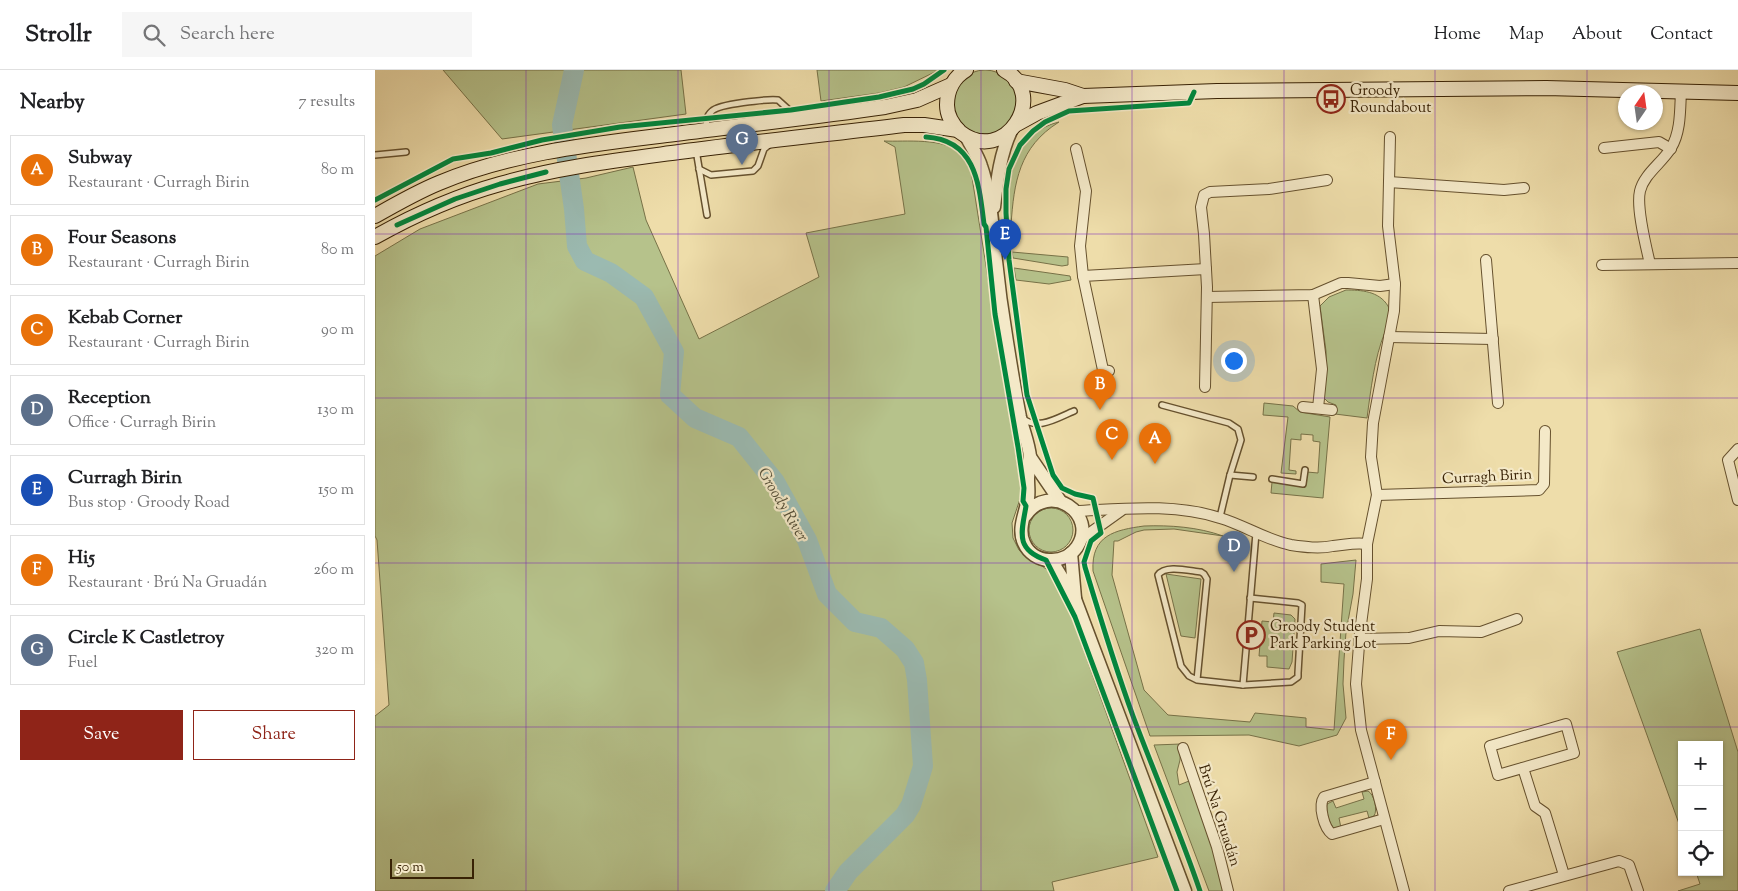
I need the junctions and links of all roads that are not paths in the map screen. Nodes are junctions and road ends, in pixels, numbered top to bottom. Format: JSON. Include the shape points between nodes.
{"nodes":[{"id":1,"x":965,"y":70,"type":"edge"},
{"id":2,"x":1008,"y":73,"type":"edge"},
{"id":3,"x":951,"y":85,"type":"junction"},
{"id":4,"x":1681,"y":91,"type":"junction"},
{"id":5,"x":1738,"y":93,"type":"edge"},
{"id":6,"x":1083,"y":96,"type":"junction"},
{"id":7,"x":799,"y":118,"type":"junction"},
{"id":8,"x":1014,"y":128,"type":"junction"},
{"id":9,"x":707,"y":129,"type":"junction"},
{"id":10,"x":679,"y":133,"type":"junction"},
{"id":11,"x":962,"y":133,"type":"junction"},
{"id":12,"x":1390,"y":137,"type":"dead end"},
{"id":13,"x":777,"y":140,"type":"junction"},
{"id":14,"x":729,"y":146,"type":"junction"},
{"id":15,"x":1604,"y":148,"type":"dead end"},
{"id":16,"x":1076,"y":149,"type":"dead end"},
{"id":17,"x":1671,"y":149,"type":"junction"},
{"id":18,"x":696,"y":150,"type":"junction"},
{"id":19,"x":406,"y":152,"type":"dead end"},
{"id":20,"x":375,"y":155,"type":"edge"},
{"id":21,"x":699,"y":169,"type":"junction"},
{"id":22,"x":1327,"y":180,"type":"dead end"},
{"id":23,"x":1389,"y":182,"type":"junction"},
{"id":24,"x":1525,"y":188,"type":"dead end"},
{"id":25,"x":707,"y":215,"type":"dead end"},
{"id":26,"x":375,"y":216,"type":"edge"},
{"id":27,"x":992,"y":222,"type":"junction"},
{"id":28,"x":375,"y":237,"type":"edge"},
{"id":29,"x":1486,"y":260,"type":"dead end"},
{"id":30,"x":1738,"y":263,"type":"edge"},
{"id":31,"x":1649,"y":264,"type":"junction"},
{"id":32,"x":1602,"y":265,"type":"dead end"},
{"id":33,"x":1206,"y":269,"type":"junction"},
{"id":34,"x":1083,"y":276,"type":"junction"},
{"id":35,"x":1395,"y":284,"type":"junction"},
{"id":36,"x":1207,"y":296,"type":"junction"},
{"id":37,"x":1313,"y":296,"type":"junction"},
{"id":38,"x":1389,"y":337,"type":"junction"},
{"id":39,"x":1493,"y":339,"type":"junction"},
{"id":40,"x":1109,"y":371,"type":"dead end"},
{"id":41,"x":1205,"y":387,"type":"dead end"},
{"id":42,"x":1498,"y":403,"type":"dead end"},
{"id":43,"x":1162,"y":405,"type":"dead end"},
{"id":44,"x":1303,"y":407,"type":"dead end"},
{"id":45,"x":1318,"y":408,"type":"junction"},
{"id":46,"x":1332,"y":410,"type":"dead end"},
{"id":47,"x":1073,"y":411,"type":"dead end"},
{"id":48,"x":1020,"y":416,"type":"junction"},
{"id":49,"x":1545,"y":431,"type":"dead end"},
{"id":50,"x":1738,"y":449,"type":"edge"},
{"id":51,"x":1030,"y":457,"type":"junction"},
{"id":52,"x":1305,"y":470,"type":"dead end"},
{"id":53,"x":1229,"y":475,"type":"junction"},
{"id":54,"x":1253,"y":478,"type":"dead end"},
{"id":55,"x":1272,"y":479,"type":"dead end"},
{"id":56,"x":1377,"y":495,"type":"junction"},
{"id":57,"x":1738,"y":500,"type":"edge"},
{"id":58,"x":1060,"y":501,"type":"junction"},
{"id":59,"x":1123,"y":509,"type":"junction"},
{"id":60,"x":1075,"y":511,"type":"junction"},
{"id":61,"x":1025,"y":516,"type":"junction"},
{"id":62,"x":1220,"y":518,"type":"junction"},
{"id":63,"x":1256,"y":533,"type":"junction"},
{"id":64,"x":1080,"y":540,"type":"junction"},
{"id":65,"x":1367,"y":544,"type":"junction"},
{"id":66,"x":1071,"y":553,"type":"junction"},
{"id":67,"x":1051,"y":560,"type":"junction"},
{"id":68,"x":1250,"y":598,"type":"junction"},
{"id":69,"x":1075,"y":599,"type":"junction"},
{"id":70,"x":1517,"y":619,"type":"dead end"},
{"id":71,"x":1359,"y":638,"type":"junction"},
{"id":72,"x":1197,"y":680,"type":"junction"},
{"id":73,"x":1243,"y":685,"type":"junction"},
{"id":74,"x":1183,"y":748,"type":"dead end"},
{"id":75,"x":1523,"y":768,"type":"junction"},
{"id":76,"x":1375,"y":782,"type":"junction"},
{"id":77,"x":1384,"y":819,"type":"junction"},
{"id":78,"x":1564,"y":875,"type":"junction"},
{"id":79,"x":1638,"y":890,"type":"edge"},
{"id":80,"x":1185,"y":891,"type":"edge"},
{"id":81,"x":1228,"y":891,"type":"edge"},
{"id":82,"x":1404,"y":891,"type":"edge"},
{"id":83,"x":1509,"y":891,"type":"edge"}],
"edges":[{"from":1,"to":3,"type":"main road"},
{"from":2,"to":6,"type":"main road"},
{"from":2,"to":8,"type":"main road","via":[[1021,91],[1023,102]]},
{"from":3,"to":7,"type":"main road","via":[[917,100],[885,107]]},
{"from":3,"to":11,"type":"main road","via":[[947,108],[951,120]]},
{"from":4,"to":5,"type":"main road"},
{"from":4,"to":6,"type":"main road","via":[[1546,88],[1227,91]]},
{"from":4,"to":17,"type":"street","via":[[1677,134]]},
{"from":6,"to":8,"type":"main road","via":[[1037,113]]},
{"from":7,"to":9,"type":"main road"},
{"from":7,"to":9,"type":"lane","via":[[782,102],[766,100],[713,109],[706,119]]},
{"from":8,"to":11,"type":"main road","via":[[1001,138],[989,141]]},
{"from":8,"to":27,"type":"street","via":[[1007,139],[1000,167]]},
{"from":9,"to":10,"type":"main road"},
{"from":9,"to":14,"type":"main road"},
{"from":10,"to":18,"type":"main road"},
{"from":10,"to":26,"type":"main road","via":[[547,152],[492,165],[439,183]]},
{"from":11,"to":13,"type":"main road","via":[[924,125]]},
{"from":11,"to":27,"type":"street","via":[[982,167]]},
{"from":12,"to":23,"type":"street"},
{"from":13,"to":14,"type":"main road"},
{"from":13,"to":21,"type":"lane","via":[[764,149],[753,171],[711,175]]},
{"from":14,"to":18,"type":"main road"},
{"from":15,"to":17,"type":"street","via":[[1659,142]]},
{"from":16,"to":34,"type":"street","via":[[1085,191],[1080,246]]},
{"from":17,"to":31,"type":"street","via":[[1646,178],[1640,191]]},
{"from":18,"to":21,"type":"lane"},
{"from":18,"to":28,"type":"main road","via":[[620,159],[500,184],[455,199]]},
{"from":19,"to":20,"type":"lane"},
{"from":21,"to":25,"type":"lane"},
{"from":22,"to":33,"type":"street","via":[[1204,195],[1201,207]]},
{"from":23,"to":24,"type":"street","via":[[1504,190]]},
{"from":23,"to":35,"type":"street","via":[[1388,226]]},
{"from":27,"to":48,"type":"street"},
{"from":29,"to":39,"type":"street"},
{"from":30,"to":31,"type":"street"},
{"from":31,"to":32,"type":"street"},
{"from":33,"to":34,"type":"street"},
{"from":33,"to":36,"type":"street"},
{"from":34,"to":40,"type":"street","via":[[1103,370]]},
{"from":35,"to":37,"type":"street","via":[[1341,283]]},
{"from":35,"to":38,"type":"street"},
{"from":36,"to":37,"type":"street"},
{"from":36,"to":41,"type":"street"},
{"from":37,"to":45,"type":"street","via":[[1322,369]]},
{"from":38,"to":39,"type":"street"},
{"from":38,"to":56,"type":"street","via":[[1373,423],[1371,457]]},
{"from":39,"to":42,"type":"street"},
{"from":43,"to":53,"type":"lane","via":[[1229,423],[1238,429],[1241,440]]},
{"from":44,"to":45,"type":"street"},
{"from":45,"to":46,"type":"street"},
{"from":47,"to":48,"type":"lane","via":[[1041,424]]},
{"from":48,"to":51,"type":"street"},
{"from":49,"to":56,"type":"street","name":"Curragh Birin","via":[[1544,484],[1539,490]]},
{"from":50,"to":57,"type":"street","via":[[1728,460]]},
{"from":51,"to":58,"type":"street"},
{"from":51,"to":61,"type":"street"},
{"from":52,"to":55,"type":"lane","via":[[1303,484]]},
{"from":53,"to":54,"type":"lane"},
{"from":53,"to":62,"type":"lane"},
{"from":56,"to":65,"type":"street"},
{"from":58,"to":60,"type":"street"},
{"from":58,"to":61,"type":"street","via":[[1045,500],[1033,506]]},
{"from":59,"to":60,"type":"street"},
{"from":59,"to":62,"type":"street","via":[[1164,509]]},
{"from":59,"to":64,"type":"street"},
{"from":60,"to":64,"type":"street","via":[[1081,523]]},
{"from":61,"to":67,"type":"street","via":[[1021,534],[1024,543],[1038,557]]},
{"from":62,"to":63,"type":"street"},
{"from":63,"to":65,"type":"street","via":[[1307,547]]},
{"from":63,"to":68,"type":"lane"},
{"from":64,"to":66,"type":"street"},
{"from":65,"to":71,"type":"street","via":[[1367,579]]},
{"from":66,"to":67,"type":"street"},
{"from":66,"to":69,"type":"street"},
{"from":67,"to":69,"type":"street"},
{"from":68,"to":73,"type":"lane"},
{"from":68,"to":73,"type":"lane","via":[[1302,605],[1298,677],[1291,682]]},
{"from":69,"to":80,"type":"street"},
{"from":70,"to":71,"type":"street","via":[[1481,632],[1439,631],[1409,638]]},
{"from":71,"to":76,"type":"street","via":[[1357,684],[1361,730]]},
{"from":72,"to":72,"type":"lane","via":[[1181,666],[1158,575],[1166,569],[1201,572],[1207,579]]},
{"from":72,"to":73,"type":"lane"},
{"from":74,"to":81,"type":"street","name":"Brú Na Gruadán","via":[[1205,809]]},
{"from":75,"to":75,"type":"street","via":[[1498,775],[1490,746],[1566,724],[1574,753]]},
{"from":75,"to":78,"type":"street","via":[[1535,806],[1545,813]]},
{"from":76,"to":77,"type":"street"},
{"from":76,"to":77,"type":"street","via":[[1324,797],[1322,811],[1332,834]]},
{"from":77,"to":82,"type":"street"},
{"from":78,"to":79,"type":"street","via":[[1619,861],[1629,866]]},
{"from":78,"to":83,"type":"street"}]}
